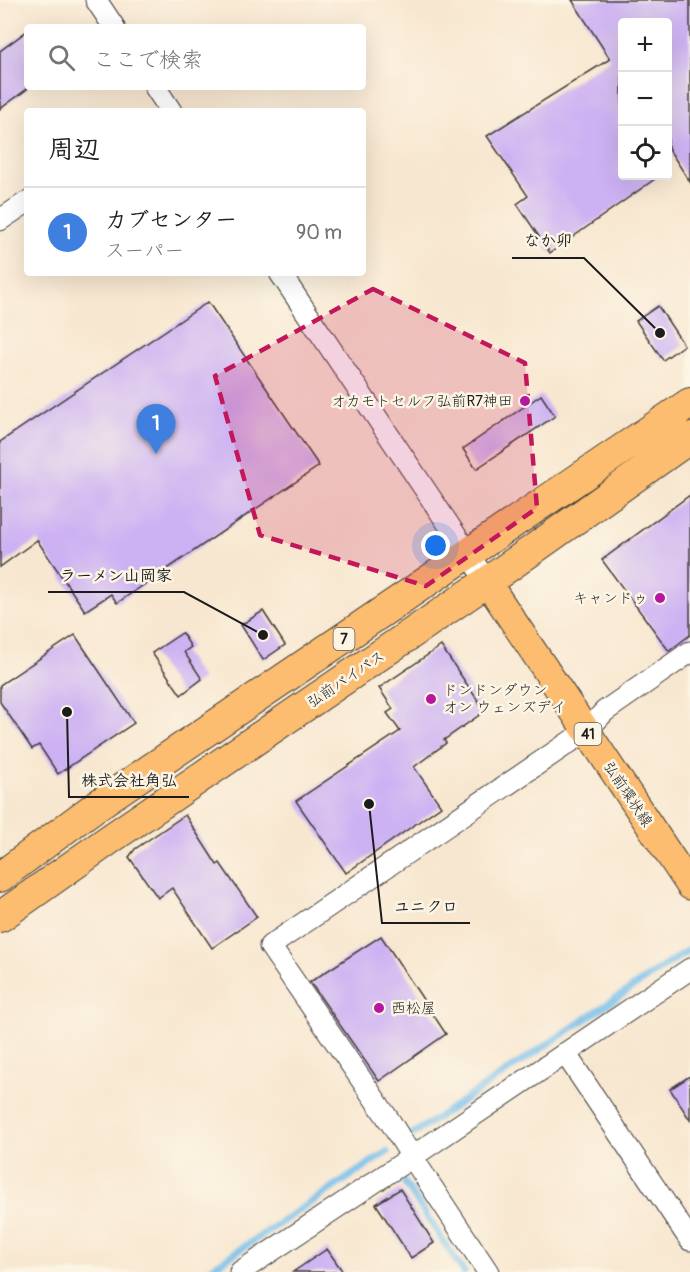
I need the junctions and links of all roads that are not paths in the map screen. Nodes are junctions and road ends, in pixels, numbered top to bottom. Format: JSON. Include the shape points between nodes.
{"nodes":[{"id":1,"x":96,"y":0,"type":"edge"},
{"id":2,"x":112,"y":24,"type":"edge"},
{"id":3,"x":157,"y":90,"type":"edge"},
{"id":4,"x":166,"y":108,"type":"edge"},
{"id":5,"x":24,"y":204,"type":"edge"},
{"id":6,"x":0,"y":220,"type":"edge"},
{"id":7,"x":282,"y":276,"type":"edge"},
{"id":8,"x":690,"y":403,"type":"edge"},
{"id":9,"x":690,"y":438,"type":"edge"},
{"id":10,"x":468,"y":555,"type":"junction"},
{"id":11,"x":487,"y":582,"type":"junction"},
{"id":12,"x":690,"y":652,"type":"edge"},
{"id":13,"x":586,"y":731,"type":"junction"},
{"id":14,"x":0,"y":877,"type":"edge"},
{"id":15,"x":690,"y":886,"type":"edge"},
{"id":16,"x":0,"y":917,"type":"edge"},
{"id":17,"x":690,"y":969,"type":"edge"},
{"id":18,"x":565,"y":1053,"type":"junction"},
{"id":19,"x":412,"y":1157,"type":"junction"},
{"id":20,"x":690,"y":1240,"type":"edge"},
{"id":21,"x":240,"y":1272,"type":"edge"},
{"id":22,"x":488,"y":1272,"type":"edge"}],
"edges":[{"from":1,"to":2,"type":"street"},
{"from":3,"to":4,"type":"street"},
{"from":5,"to":6,"type":"street"},
{"from":7,"to":10,"type":"street"},
{"from":8,"to":10,"type":"highway","number":"7"},
{"from":9,"to":11,"type":"highway","name":"弘前バイパス","number":"7"},
{"from":10,"to":11,"type":"street"},
{"from":10,"to":14,"type":"highway","number":"7","via":[[96,806]]},
{"from":11,"to":13,"type":"main road","name":"弘前環状線","number":"41"},
{"from":11,"to":16,"type":"highway","name":"弘前バイパス","number":"7"},
{"from":12,"to":13,"type":"street","via":[[605,711]]},
{"from":13,"to":15,"type":"main road","name":"弘前環状線","number":"41"},
{"from":13,"to":19,"type":"street","via":[[270,946]]},
{"from":17,"to":18,"type":"street"},
{"from":18,"to":19,"type":"street"},
{"from":18,"to":20,"type":"street"},
{"from":19,"to":21,"type":"street"},
{"from":19,"to":22,"type":"street"}]}
